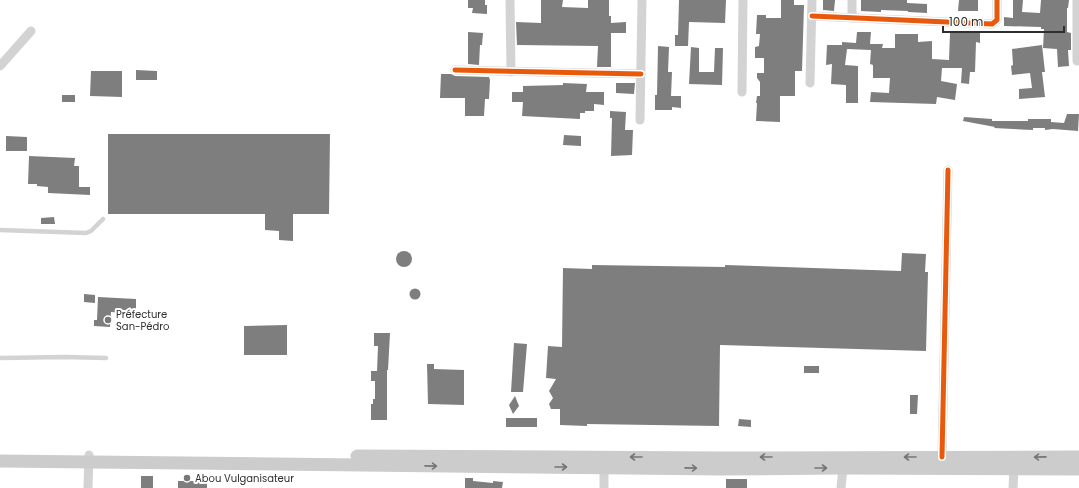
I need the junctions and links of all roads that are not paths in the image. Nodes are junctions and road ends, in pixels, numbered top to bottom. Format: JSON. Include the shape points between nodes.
{"nodes":[{"id":1,"x":510,"y":0,"type":"edge"},
{"id":2,"x":642,"y":0,"type":"edge"},
{"id":3,"x":744,"y":0,"type":"edge"},
{"id":4,"x":812,"y":0,"type":"edge"},
{"id":5,"x":852,"y":0,"type":"edge"},
{"id":6,"x":997,"y":0,"type":"edge"},
{"id":7,"x":1077,"y":0,"type":"edge"},
{"id":8,"x":812,"y":16,"type":"junction"},
{"id":9,"x":852,"y":18,"type":"junction"},
{"id":10,"x":31,"y":31,"type":"dead end"},
{"id":11,"x":1077,"y":61,"type":"dead end"},
{"id":12,"x":0,"y":66,"type":"edge"},
{"id":13,"x":455,"y":70,"type":"dead end"},
{"id":14,"x":511,"y":72,"type":"junction"},
{"id":15,"x":642,"y":74,"type":"junction"},
{"id":16,"x":810,"y":82,"type":"dead end"},
{"id":17,"x":742,"y":92,"type":"dead end"},
{"id":18,"x":640,"y":120,"type":"dead end"},
{"id":19,"x":948,"y":170,"type":"dead end"},
{"id":20,"x":104,"y":219,"type":"dead end"},
{"id":21,"x":0,"y":230,"type":"edge"},
{"id":22,"x":0,"y":358,"type":"edge"},
{"id":23,"x":106,"y":358,"type":"dead end"},
{"id":24,"x":0,"y":454,"type":"edge"},
{"id":25,"x":942,"y":456,"type":"junction"},
{"id":26,"x":1079,"y":457,"type":"edge"},
{"id":27,"x":89,"y":458,"type":"junction"},
{"id":28,"x":0,"y":461,"type":"edge"},
{"id":29,"x":604,"y":462,"type":"junction"},
{"id":30,"x":843,"y":468,"type":"junction"},
{"id":31,"x":1014,"y":469,"type":"junction"},
{"id":32,"x":1079,"y":470,"type":"edge"},
{"id":33,"x":88,"y":488,"type":"edge"},
{"id":34,"x":604,"y":488,"type":"edge"},
{"id":35,"x":841,"y":488,"type":"edge"},
{"id":36,"x":1013,"y":488,"type":"edge"}],
"edges":[{"from":1,"to":14,"type":"street"},
{"from":2,"to":15,"type":"street"},
{"from":3,"to":17,"type":"street"},
{"from":4,"to":8,"type":"street"},
{"from":5,"to":9,"type":"street"},
{"from":6,"to":9,"type":"street","via":[[997,20],[992,24]]},
{"from":7,"to":11,"type":"street"},
{"from":8,"to":9,"type":"street"},
{"from":8,"to":16,"type":"street"},
{"from":10,"to":12,"type":"street"},
{"from":13,"to":14,"type":"street"},
{"from":14,"to":15,"type":"street"},
{"from":15,"to":18,"type":"street"},
{"from":19,"to":25,"type":"street"},
{"from":20,"to":21,"type":"lane","via":[[86,233]]},
{"from":22,"to":23,"type":"lane"},
{"from":24,"to":27,"type":"main road"},
{"from":26,"to":25,"type":"main road","one_way":true},
{"from":25,"to":29,"type":"main road","one_way":true},
{"from":27,"to":28,"type":"main road"},
{"from":27,"to":29,"type":"main road","via":[[451,466]]},
{"from":27,"to":33,"type":"street"},
{"from":29,"to":30,"type":"main road","one_way":true,"via":[[721,468]]},
{"from":29,"to":34,"type":"street"},
{"from":30,"to":31,"type":"main road"},
{"from":30,"to":35,"type":"street"},
{"from":31,"to":32,"type":"main road"},
{"from":31,"to":36,"type":"street"}]}
